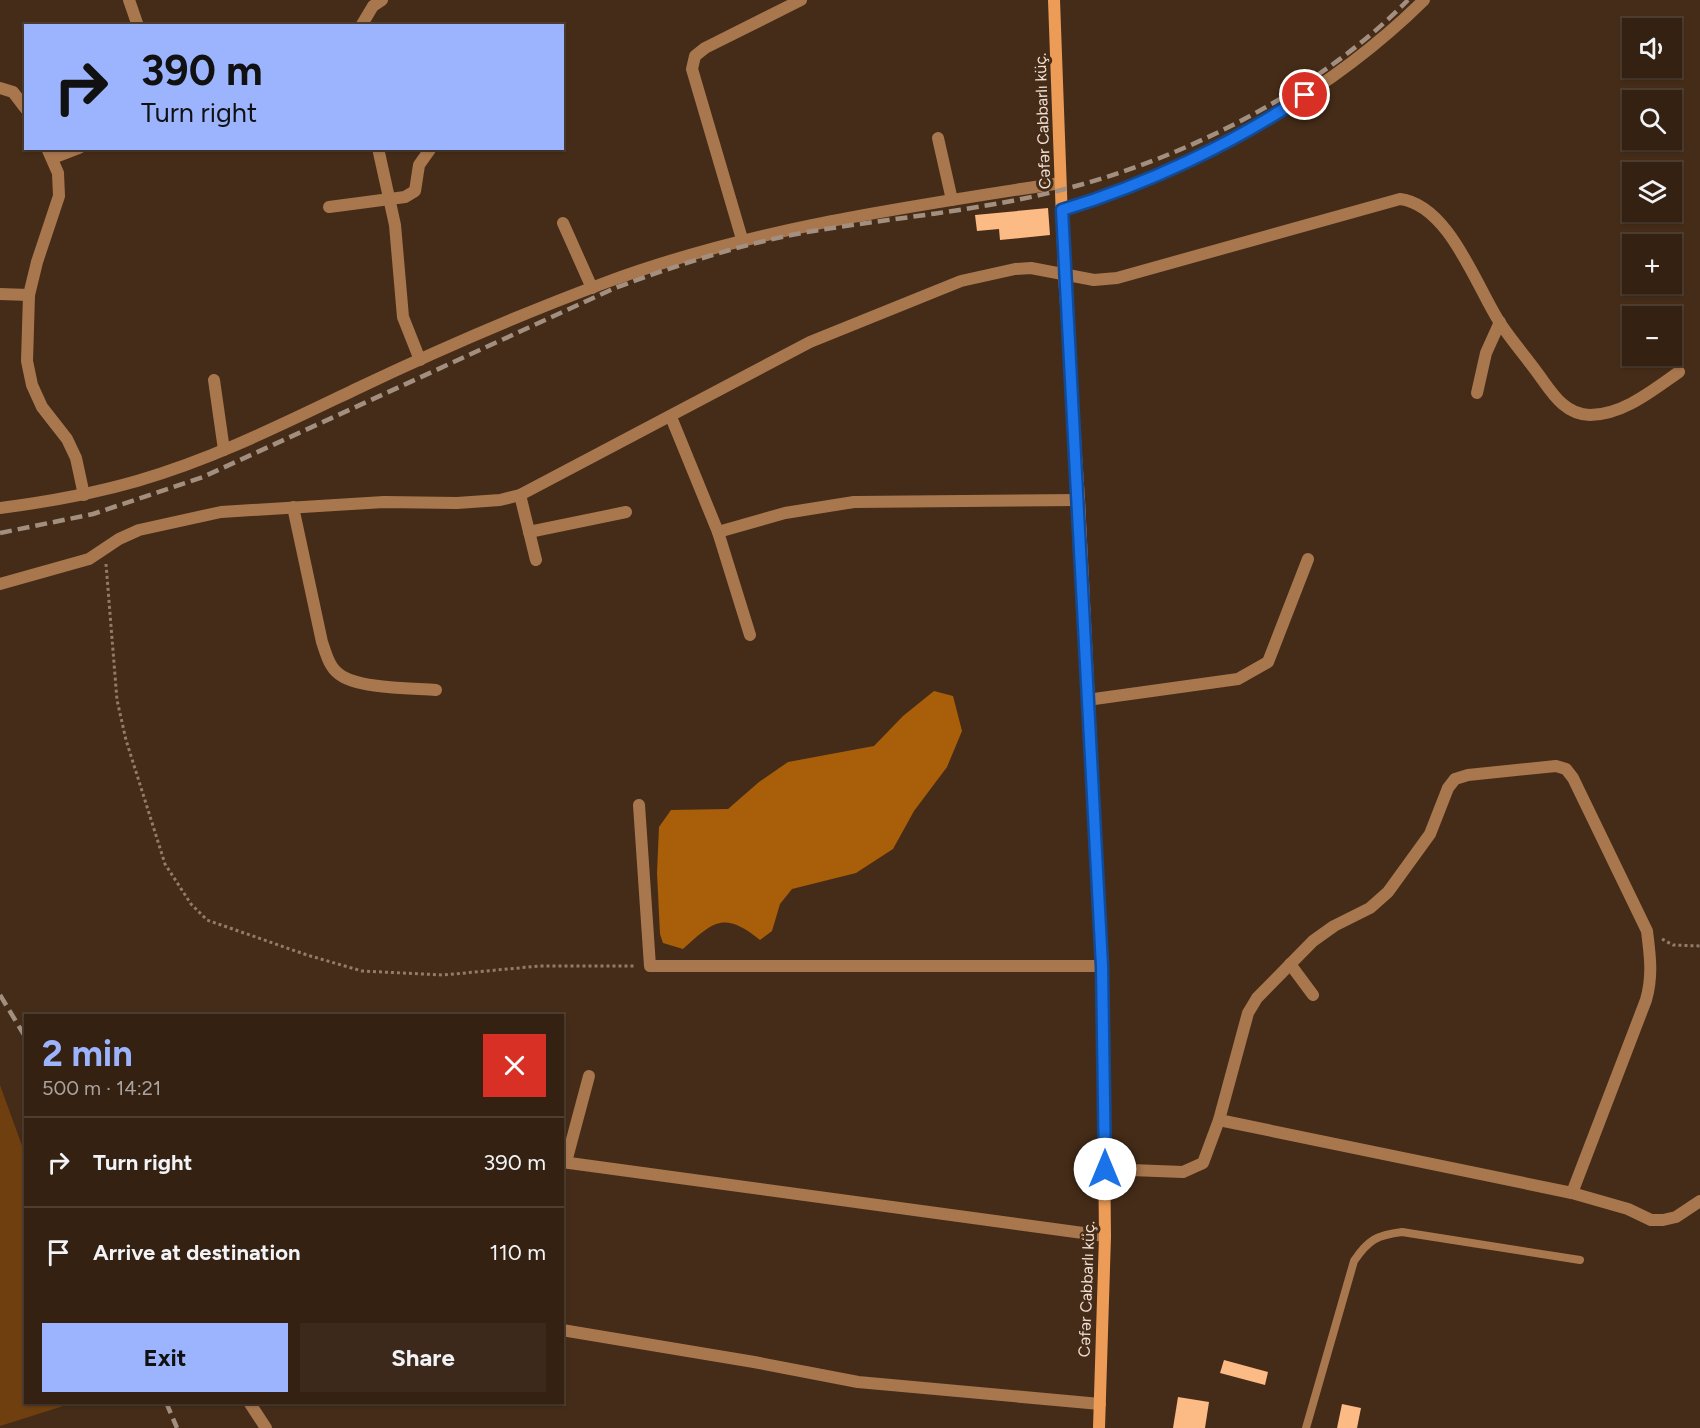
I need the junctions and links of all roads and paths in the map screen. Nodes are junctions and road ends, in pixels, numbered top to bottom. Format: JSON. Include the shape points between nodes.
{"nodes":[{"id":1,"x":129,"y":0,"type":"edge"},
{"id":2,"x":801,"y":0,"type":"edge"},
{"id":3,"x":1054,"y":0,"type":"edge"},
{"id":4,"x":1424,"y":0,"type":"edge"},
{"id":5,"x":375,"y":2,"type":"edge"},
{"id":6,"x":137,"y":24,"type":"edge"},
{"id":7,"x":362,"y":24,"type":"edge"},
{"id":8,"x":0,"y":88,"type":"edge"},
{"id":9,"x":24,"y":106,"type":"edge"},
{"id":10,"x":938,"y":138,"type":"dead end"},
{"id":11,"x":67,"y":150,"type":"edge"},
{"id":12,"x":378,"y":150,"type":"edge"},
{"id":13,"x":429,"y":150,"type":"edge"},
{"id":14,"x":50,"y":153,"type":"edge"},
{"id":15,"x":1060,"y":183,"type":"junction"},
{"id":16,"x":388,"y":198,"type":"junction"},
{"id":17,"x":952,"y":200,"type":"junction"},
{"id":18,"x":329,"y":207,"type":"dead end"},
{"id":19,"x":1062,"y":210,"type":"junction"},
{"id":20,"x":562,"y":223,"type":"dead end"},
{"id":21,"x":742,"y":239,"type":"junction"},
{"id":22,"x":1064,"y":274,"type":"junction"},
{"id":23,"x":592,"y":288,"type":"junction"},
{"id":24,"x":0,"y":294,"type":"edge"},
{"id":25,"x":29,"y":295,"type":"junction"},
{"id":26,"x":1500,"y":322,"type":"junction"},
{"id":27,"x":420,"y":360,"type":"junction"},
{"id":28,"x":1679,"y":372,"type":"dead end"},
{"id":29,"x":214,"y":380,"type":"dead end"},
{"id":30,"x":1478,"y":393,"type":"dead end"},
{"id":31,"x":671,"y":417,"type":"junction"},
{"id":32,"x":224,"y":450,"type":"junction"},
{"id":33,"x":84,"y":495,"type":"junction"},
{"id":34,"x":520,"y":495,"type":"junction"},
{"id":35,"x":1079,"y":500,"type":"junction"},
{"id":36,"x":293,"y":507,"type":"junction"},
{"id":37,"x":0,"y":508,"type":"edge"},
{"id":38,"x":626,"y":512,"type":"dead end"},
{"id":39,"x":529,"y":532,"type":"junction"},
{"id":40,"x":718,"y":532,"type":"junction"},
{"id":41,"x":106,"y":549,"type":"junction"},
{"id":42,"x":1308,"y":559,"type":"dead end"},
{"id":43,"x":536,"y":560,"type":"dead end"},
{"id":44,"x":0,"y":584,"type":"edge"},
{"id":45,"x":750,"y":635,"type":"dead end"},
{"id":46,"x":436,"y":690,"type":"dead end"},
{"id":47,"x":1087,"y":700,"type":"junction"},
{"id":48,"x":639,"y":805,"type":"dead end"},
{"id":49,"x":1647,"y":931,"type":"junction"},
{"id":50,"x":1700,"y":946,"type":"edge"},
{"id":51,"x":1290,"y":964,"type":"junction"},
{"id":52,"x":650,"y":966,"type":"junction"},
{"id":53,"x":1102,"y":966,"type":"junction"},
{"id":54,"x":1312,"y":995,"type":"dead end"},
{"id":55,"x":589,"y":1076,"type":"dead end"},
{"id":56,"x":1219,"y":1120,"type":"junction"},
{"id":57,"x":564,"y":1162,"type":"edge"},
{"id":58,"x":1105,"y":1169,"type":"junction"},
{"id":59,"x":1572,"y":1192,"type":"junction"},
{"id":60,"x":1700,"y":1201,"type":"edge"},
{"id":61,"x":1105,"y":1236,"type":"junction"},
{"id":62,"x":1580,"y":1260,"type":"dead end"},
{"id":63,"x":564,"y":1330,"type":"edge"},
{"id":64,"x":250,"y":1404,"type":"edge"},
{"id":65,"x":1100,"y":1404,"type":"junction"},
{"id":66,"x":266,"y":1428,"type":"edge"},
{"id":67,"x":1099,"y":1428,"type":"edge"},
{"id":68,"x":1306,"y":1428,"type":"edge"}],
"edges":[{"from":1,"to":6,"type":"street"},
{"from":2,"to":21,"type":"street","via":[[695,56],[692,69]]},
{"from":3,"to":15,"type":"street","name":"Cəfər Cabbarlı küç."},
{"from":4,"to":19,"type":"street","via":[[1373,48],[1288,107],[1143,182]]},
{"from":5,"to":7,"type":"street"},
{"from":8,"to":9,"type":"street","via":[[13,92]]},
{"from":10,"to":17,"type":"street"},
{"from":11,"to":14,"type":"street"},
{"from":12,"to":16,"type":"street"},
{"from":13,"to":16,"type":"street","via":[[419,165],[415,191],[405,197]]},
{"from":14,"to":25,"type":"street","via":[[58,173],[59,196]]},
{"from":15,"to":17,"type":"street"},
{"from":15,"to":19,"type":"street","name":"Cəfər Cabbarlı küç."},
{"from":16,"to":18,"type":"street"},
{"from":16,"to":27,"type":"street","via":[[395,225],[403,317]]},
{"from":17,"to":21,"type":"street"},
{"from":19,"to":22,"type":"street","name":"Cəfər Cabbarlı küç."},
{"from":20,"to":23,"type":"street"},
{"from":21,"to":23,"type":"street","via":[[686,254]]},
{"from":22,"to":26,"type":"street","via":[[1094,280],[1117,278],[1400,199],[1414,201],[1432,214],[1457,247]]},
{"from":22,"to":31,"type":"street","via":[[1015,269],[961,281],[810,342]]},
{"from":22,"to":35,"type":"street","name":"Cəfər Cabbarlı küç."},
{"from":23,"to":27,"type":"street"},
{"from":24,"to":25,"type":"street"},
{"from":25,"to":33,"type":"street","via":[[27,361],[32,385],[42,407],[68,439]]},
{"from":26,"to":28,"type":"street","via":[[1559,402],[1574,412],[1611,412]]},
{"from":26,"to":30,"type":"street","via":[[1486,353]]},
{"from":27,"to":32,"type":"street"},
{"from":29,"to":32,"type":"street"},
{"from":31,"to":34,"type":"street"},
{"from":31,"to":40,"type":"street"},
{"from":32,"to":33,"type":"street","via":[[138,481]]},
{"from":33,"to":37,"type":"street"},
{"from":34,"to":36,"type":"street","via":[[457,503]]},
{"from":34,"to":39,"type":"street"},
{"from":35,"to":40,"type":"street","via":[[854,502],[785,513]]},
{"from":35,"to":47,"type":"street","name":"Cəfər Cabbarlı küç."},
{"from":36,"to":41,"type":"street","via":[[221,512],[139,530]]},
{"from":36,"to":46,"type":"street","via":[[330,663],[339,674],[354,682]]},
{"from":38,"to":39,"type":"street"},
{"from":39,"to":43,"type":"street"},
{"from":40,"to":45,"type":"street"},
{"from":41,"to":44,"type":"street","via":[[89,559]]},
{"from":41,"to":52,"type":"path","via":[[117,700],[126,740],[165,864],[191,904],[207,920],[362,971],[443,975],[557,965]]},
{"from":42,"to":47,"type":"street","via":[[1268,662],[1238,679]]},
{"from":47,"to":53,"type":"street","name":"Cəfər Cabbarlı küç."},
{"from":48,"to":52,"type":"street"},
{"from":49,"to":50,"type":"path","via":[[1673,945]]},
{"from":49,"to":51,"type":"street","via":[[1573,778],[1566,769],[1556,766],[1455,779],[1430,834],[1388,892],[1370,908],[1334,926]]},
{"from":49,"to":59,"type":"street","via":[[1651,981],[1646,999]]},
{"from":51,"to":54,"type":"street"},
{"from":51,"to":56,"type":"street","via":[[1248,1013]]},
{"from":52,"to":53,"type":"street"},
{"from":53,"to":58,"type":"street","name":"Cəfər Cabbarlı küç."},
{"from":55,"to":57,"type":"street"},
{"from":56,"to":58,"type":"street","via":[[1209,1153],[1195,1168],[1183,1172]]},
{"from":56,"to":59,"type":"street"},
{"from":57,"to":61,"type":"street"},
{"from":58,"to":61,"type":"street","name":"Cəfər Cabbarlı küç."},
{"from":59,"to":60,"type":"street","via":[[1657,1220],[1676,1217]]},
{"from":61,"to":65,"type":"street","name":"Cəfər Cabbarlı küç."},
{"from":62,"to":68,"type":"lane","via":[[1402,1232],[1379,1235],[1366,1242],[1354,1261]]},
{"from":63,"to":65,"type":"street","via":[[858,1382]]},
{"from":64,"to":66,"type":"street"},
{"from":65,"to":67,"type":"street","name":"Cəfər Cabbarlı küç."}]}
